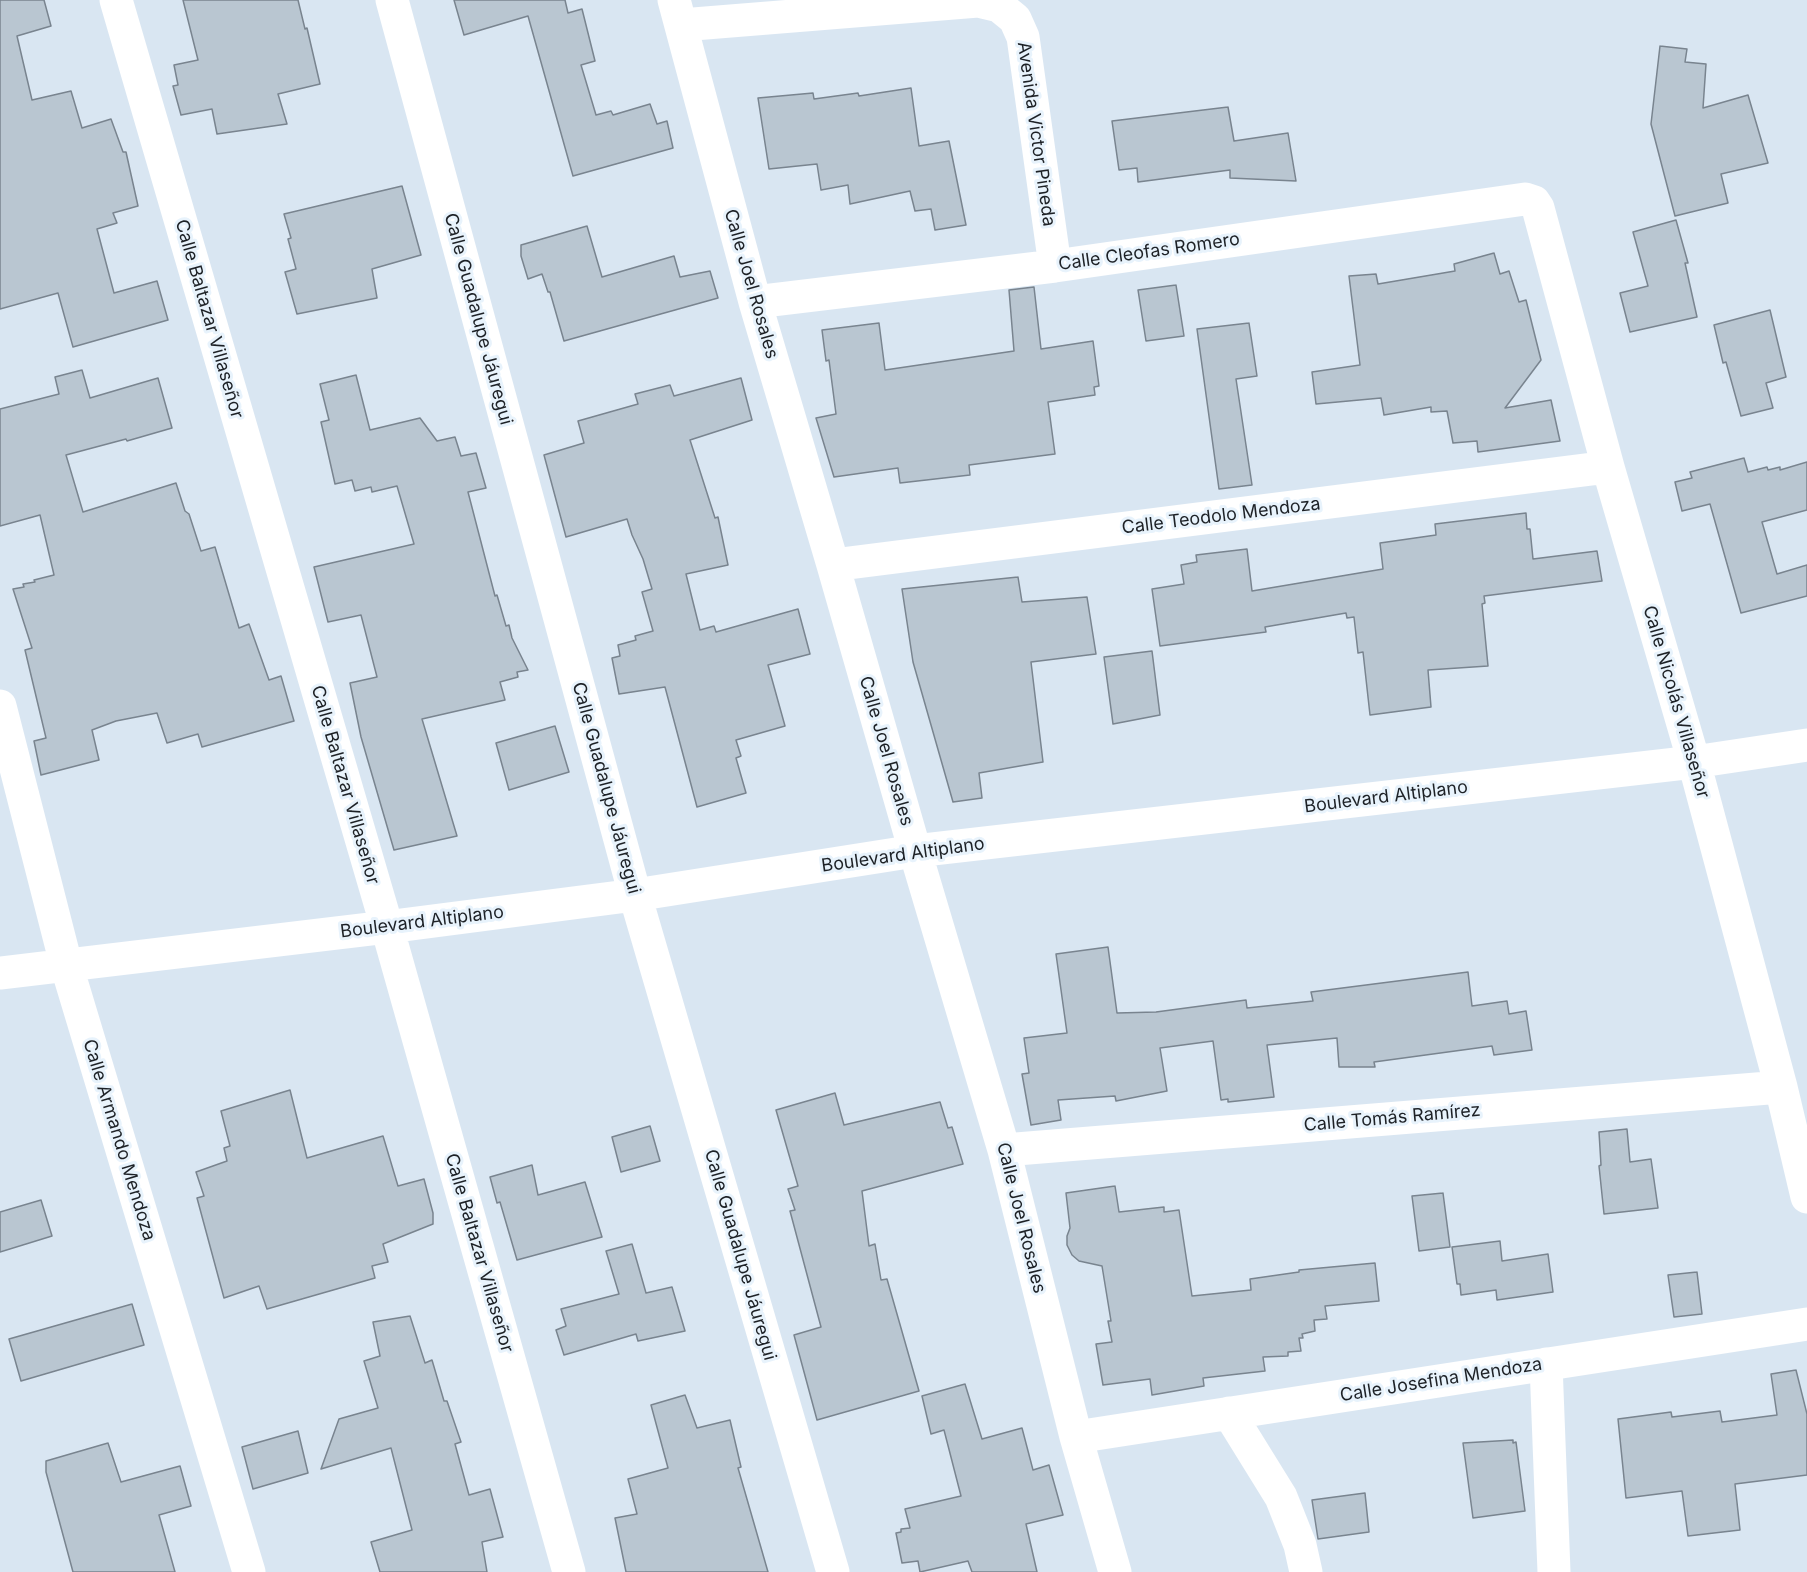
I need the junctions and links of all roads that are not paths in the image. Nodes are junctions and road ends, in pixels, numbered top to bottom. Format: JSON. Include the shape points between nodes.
{"nodes":[{"id":1,"x":116,"y":0,"type":"edge"},
{"id":2,"x":392,"y":0,"type":"edge"},
{"id":3,"x":677,"y":13,"type":"edge"},
{"id":4,"x":1538,"y":208,"type":"joint"},
{"id":5,"x":1055,"y":266,"type":"junction"},
{"id":6,"x":755,"y":302,"type":"junction"},
{"id":7,"x":1608,"y":467,"type":"junction"},
{"id":8,"x":834,"y":565,"type":"junction"},
{"id":9,"x":0,"y":706,"type":"edge"},
{"id":10,"x":1807,"y":745,"type":"edge"},
{"id":11,"x":1694,"y":762,"type":"junction"},
{"id":12,"x":915,"y":851,"type":"junction"},
{"id":13,"x":635,"y":895,"type":"junction"},
{"id":14,"x":387,"y":927,"type":"junction"},
{"id":15,"x":66,"y":964,"type":"junction"},
{"id":16,"x":0,"y":973,"type":"edge"},
{"id":17,"x":1781,"y":1087,"type":"junction"},
{"id":18,"x":1004,"y":1150,"type":"junction"},
{"id":19,"x":1807,"y":1197,"type":"edge"},
{"id":20,"x":1807,"y":1324,"type":"edge"},
{"id":21,"x":1546,"y":1364,"type":"junction"},
{"id":22,"x":1229,"y":1413,"type":"junction"},
{"id":23,"x":1076,"y":1437,"type":"junction"},
{"id":24,"x":249,"y":1572,"type":"edge"},
{"id":25,"x":569,"y":1572,"type":"edge"},
{"id":26,"x":833,"y":1572,"type":"edge"},
{"id":27,"x":1115,"y":1572,"type":"edge"},
{"id":28,"x":1306,"y":1572,"type":"edge"},
{"id":29,"x":1554,"y":1572,"type":"edge"}],
"edges":[{"from":1,"to":14,"type":"street","name":"Calle Baltazar Villaseñor"},
{"from":2,"to":13,"type":"street","name":"Calle Guadalupe Jáuregui"},
{"from":3,"to":5,"type":"street","name":"Avenida Victor Pineda","via":[[978,1],[999,6],[1015,19],[1023,37]]},
{"from":3,"to":6,"type":"street","name":"Calle Joel Rosales"},
{"from":4,"to":5,"type":"street","name":"Calle Cleofas Romero","via":[[1525,199]]},
{"from":4,"to":7,"type":"street","name":"Calle Nicolás Villaseñor"},
{"from":5,"to":6,"type":"street","name":"Calle Cleofas Romero"},
{"from":6,"to":8,"type":"street","name":"Calle Joel Rosales"},
{"from":7,"to":8,"type":"street","name":"Calle Teodolo Mendoza"},
{"from":7,"to":11,"type":"street","name":"Calle Nicolás Villaseñor"},
{"from":8,"to":12,"type":"street","name":"Calle Joel Rosales"},
{"from":9,"to":15,"type":"street","name":"Calle Armando Mendoza"},
{"from":10,"to":11,"type":"street","name":"Boulevard Altiplano"},
{"from":11,"to":12,"type":"street","name":"Boulevard Altiplano"},
{"from":11,"to":17,"type":"street","name":"Calle Nicolás Villaseñor"},
{"from":12,"to":13,"type":"street","name":"Boulevard Altiplano"},
{"from":12,"to":18,"type":"street","name":"Calle Joel Rosales"},
{"from":13,"to":14,"type":"street","name":"Boulevard Altiplano"},
{"from":13,"to":26,"type":"street","name":"Calle Guadalupe Jáuregui"},
{"from":14,"to":15,"type":"street","name":"Boulevard Altiplano"},
{"from":14,"to":25,"type":"street","name":"Calle Baltazar Villaseñor"},
{"from":15,"to":16,"type":"street","name":"Boulevard Altiplano"},
{"from":15,"to":24,"type":"street","name":"Calle Armando Mendoza"},
{"from":17,"to":18,"type":"street","name":"Calle Tomás Ramírez"},
{"from":17,"to":19,"type":"street","name":"Calle Nicolás Villaseñor"},
{"from":18,"to":23,"type":"street","name":"Calle Joel Rosales"},
{"from":20,"to":21,"type":"street","name":"Calle Josefina Mendoza"},
{"from":21,"to":22,"type":"street","name":"Calle Josefina Mendoza"},
{"from":21,"to":29,"type":"street"},
{"from":22,"to":23,"type":"street","name":"Calle Josefina Mendoza"},
{"from":22,"to":28,"type":"street","via":[[1281,1497]]},
{"from":23,"to":27,"type":"street","name":"Calle Joel Rosales"}]}
